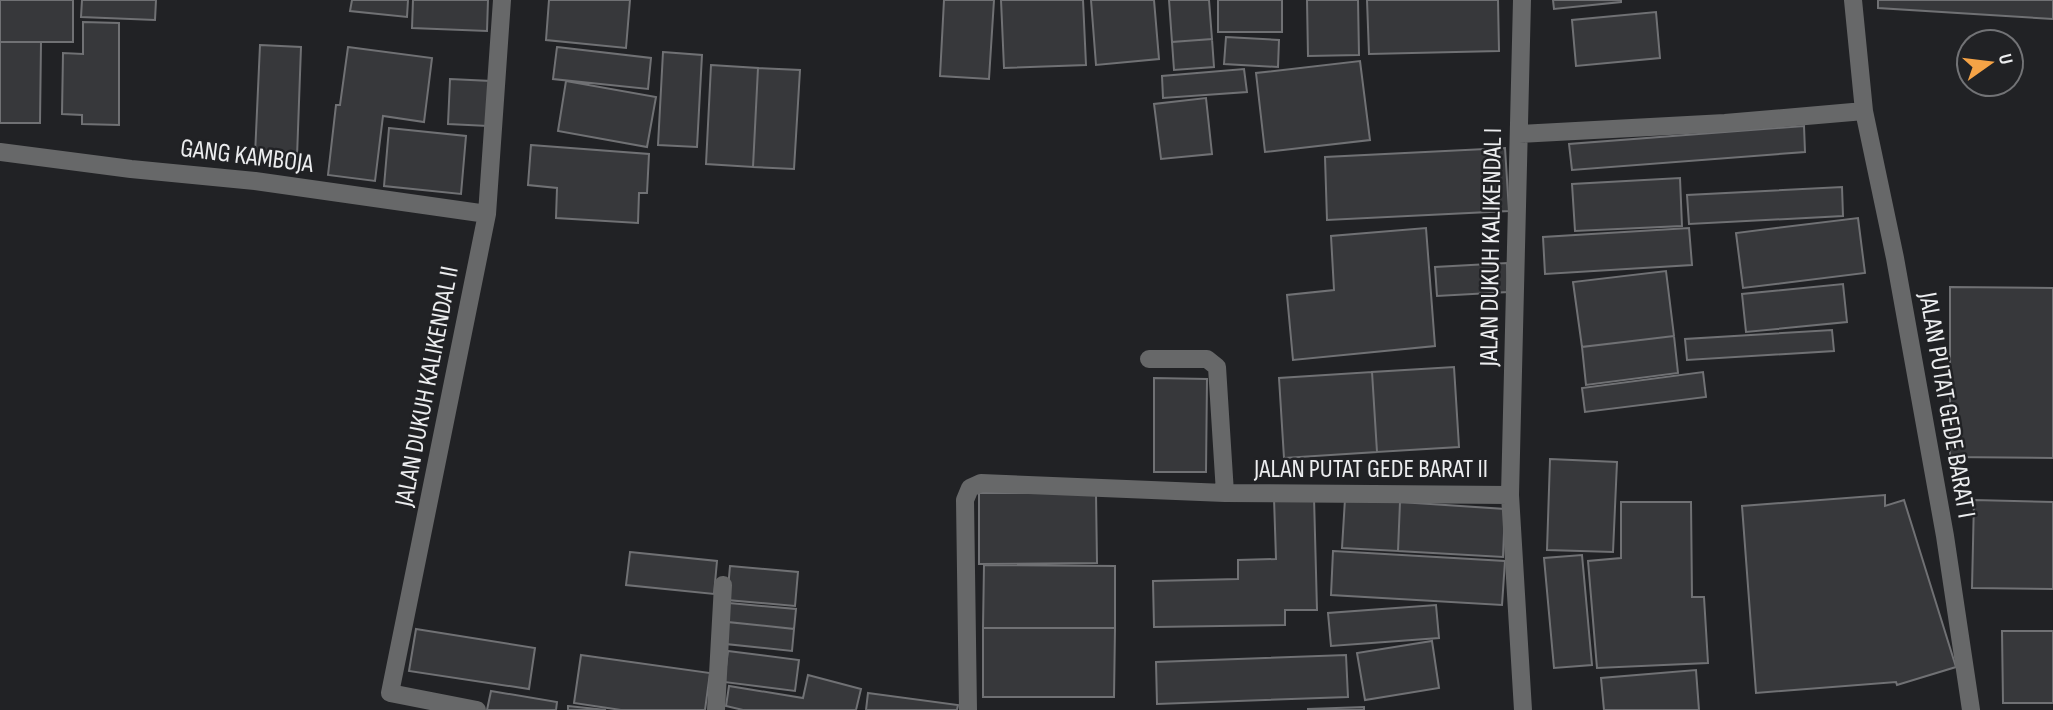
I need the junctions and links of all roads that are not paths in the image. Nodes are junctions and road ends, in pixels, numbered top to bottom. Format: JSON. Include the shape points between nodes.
{"nodes":[{"id":1,"x":502,"y":0,"type":"edge"},
{"id":2,"x":1522,"y":0,"type":"edge"},
{"id":3,"x":1853,"y":0,"type":"edge"},
{"id":4,"x":1864,"y":111,"type":"junction"},
{"id":5,"x":1518,"y":134,"type":"junction"},
{"id":6,"x":0,"y":152,"type":"edge"},
{"id":7,"x":487,"y":214,"type":"junction"},
{"id":8,"x":1149,"y":359,"type":"dead end"},
{"id":9,"x":1225,"y":493,"type":"junction"},
{"id":10,"x":1510,"y":495,"type":"junction"},
{"id":11,"x":723,"y":585,"type":"dead end"},
{"id":12,"x":389,"y":702,"type":"edge"},
{"id":13,"x":477,"y":710,"type":"edge"},
{"id":14,"x":716,"y":710,"type":"edge"},
{"id":15,"x":968,"y":710,"type":"edge"},
{"id":16,"x":1523,"y":710,"type":"edge"},
{"id":17,"x":1971,"y":710,"type":"edge"}],
"edges":[{"from":1,"to":7,"type":"street","name":"JALAN DUKUH KALIKENDAL II"},
{"from":2,"to":5,"type":"street","name":"JALAN DUKUH KALIKENDAL I"},
{"from":3,"to":4,"type":"street","name":"JALAN PUTAT GEDE BARAT I"},
{"from":4,"to":5,"type":"street"},
{"from":4,"to":17,"type":"street","name":"JALAN PUTAT GEDE BARAT I","via":[[1938,496]]},
{"from":5,"to":10,"type":"street","name":"JALAN DUKUH KALIKENDAL I"},
{"from":6,"to":7,"type":"street","name":"GANG KAMBOJA"},
{"from":7,"to":12,"type":"street","name":"JALAN DUKUH KALIKENDAL II"},
{"from":8,"to":9,"type":"street","name":"JALAN PUTAT GEDE BARAT II","via":[[1207,359],[1217,367]]},
{"from":9,"to":10,"type":"street","name":"JALAN PUTAT GEDE BARAT II"},
{"from":9,"to":15,"type":"street","name":"JALAN PUTAT GEDE BARAT II","via":[[981,483],[970,488],[965,500]]},
{"from":10,"to":16,"type":"street","name":"JALAN PUTAT GEDE BARAT II"},
{"from":11,"to":14,"type":"street"},
{"from":12,"to":13,"type":"street","name":"JALAN DUKUH KALIKENDAL II"}]}
